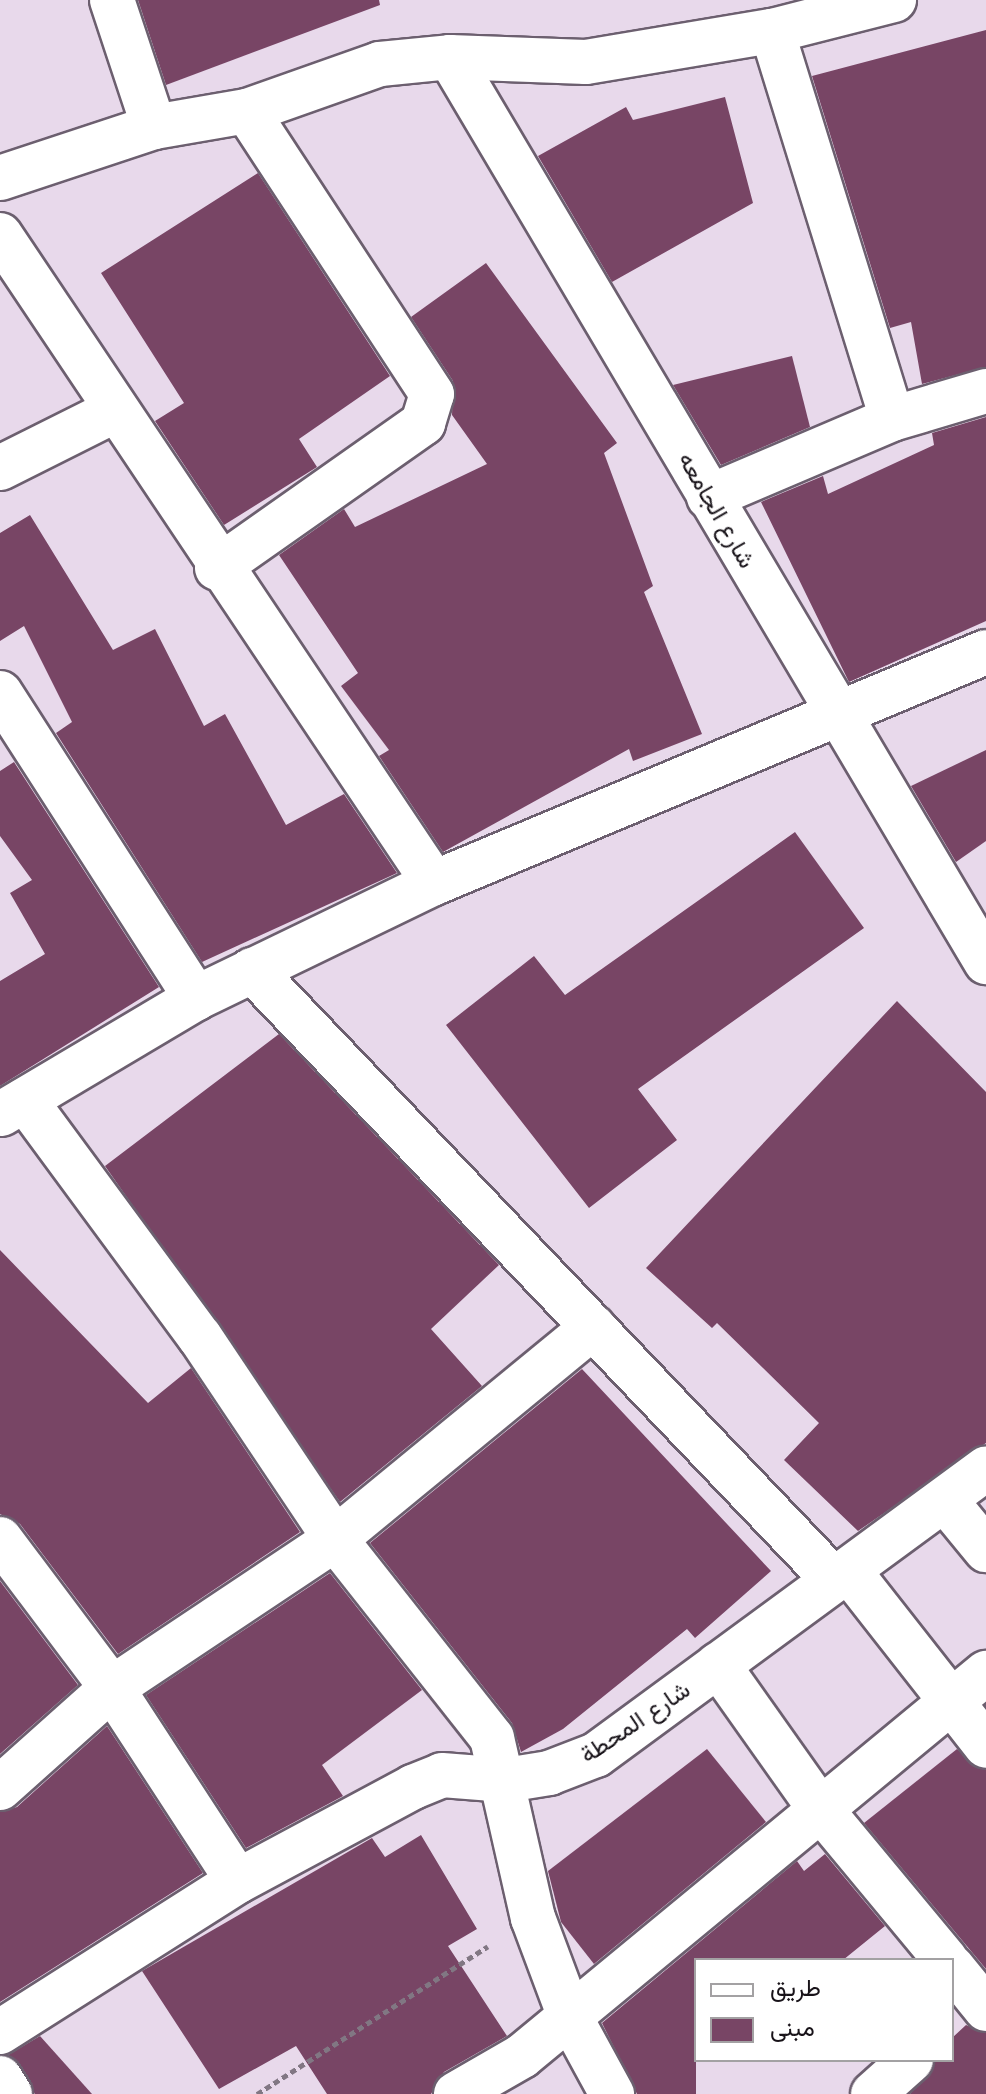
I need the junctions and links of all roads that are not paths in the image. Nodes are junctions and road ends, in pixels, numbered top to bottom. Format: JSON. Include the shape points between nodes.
{"nodes":[{"id":1,"x":112,"y":0,"type":"edge"},
{"id":2,"x":894,"y":0,"type":"edge"},
{"id":3,"x":772,"y":31,"type":"junction"},
{"id":4,"x":450,"y":57,"type":"junction"},
{"id":5,"x":247,"y":111,"type":"junction"},
{"id":6,"x":154,"y":127,"type":"junction"},
{"id":7,"x":0,"y":178,"type":"edge"},
{"id":8,"x":0,"y":235,"type":"edge"},
{"id":9,"x":986,"y":391,"type":"edge"},
{"id":10,"x":114,"y":411,"type":"junction"},
{"id":11,"x":892,"y":419,"type":"junction"},
{"id":12,"x":0,"y":468,"type":"edge"},
{"id":13,"x":709,"y":497,"type":"junction"},
{"id":14,"x":217,"y":568,"type":"junction"},
{"id":15,"x":986,"y":652,"type":"edge"},
{"id":16,"x":0,"y":693,"type":"edge"},
{"id":17,"x":836,"y":716,"type":"junction"},
{"id":18,"x":434,"y":883,"type":"junction"},
{"id":19,"x":986,"y":962,"type":"edge"},
{"id":20,"x":252,"y":970,"type":"junction"},
{"id":21,"x":196,"y":998,"type":"junction"},
{"id":22,"x":12,"y":1107,"type":"edge"},
{"id":23,"x":593,"y":1327,"type":"junction"},
{"id":24,"x":986,"y":1468,"type":"edge"},
{"id":25,"x":945,"y":1500,"type":"junction"},
{"id":26,"x":0,"y":1539,"type":"edge"},
{"id":27,"x":335,"y":1539,"type":"junction"},
{"id":28,"x":986,"y":1550,"type":"edge"},
{"id":29,"x":841,"y":1576,"type":"junction"},
{"id":30,"x":718,"y":1665,"type":"junction"},
{"id":31,"x":986,"y":1673,"type":"edge"},
{"id":32,"x":112,"y":1688,"type":"junction"},
{"id":33,"x":949,"y":1697,"type":"junction"},
{"id":34,"x":986,"y":1746,"type":"edge"},
{"id":35,"x":506,"y":1780,"type":"junction"},
{"id":36,"x":0,"y":1788,"type":"edge"},
{"id":37,"x":818,"y":1806,"type":"junction"},
{"id":38,"x":238,"y":1881,"type":"junction"},
{"id":39,"x":944,"y":1958,"type":"edge"},
{"id":40,"x":570,"y":2017,"type":"junction"},
{"id":41,"x":0,"y":2032,"type":"edge"},
{"id":42,"x":909,"y":2062,"type":"edge"},
{"id":43,"x":0,"y":2078,"type":"edge"},
{"id":44,"x":10,"y":2094,"type":"edge"},
{"id":45,"x":456,"y":2094,"type":"edge"},
{"id":46,"x":612,"y":2094,"type":"edge"},
{"id":47,"x":873,"y":2094,"type":"edge"}],
"edges":[{"from":1,"to":6,"type":"street"},
{"from":2,"to":3,"type":"street"},
{"from":3,"to":4,"type":"street","via":[[586,62]]},
{"from":3,"to":11,"type":"street"},
{"from":4,"to":5,"type":"street","via":[[380,64]]},
{"from":4,"to":13,"type":"street","name":"شارع الجامعه"},
{"from":5,"to":6,"type":"street"},
{"from":5,"to":14,"type":"street","via":[[432,394],[423,423]]},
{"from":6,"to":7,"type":"street"},
{"from":8,"to":10,"type":"street"},
{"from":9,"to":11,"type":"street"},
{"from":10,"to":12,"type":"street"},
{"from":10,"to":14,"type":"street"},
{"from":11,"to":13,"type":"street"},
{"from":13,"to":17,"type":"street","name":"شارع الجامعه"},
{"from":14,"to":18,"type":"street"},
{"from":15,"to":17,"type":"street"},
{"from":16,"to":21,"type":"street"},
{"from":17,"to":18,"type":"street"},
{"from":17,"to":19,"type":"street","name":"شارع الجامعه"},
{"from":18,"to":20,"type":"street"},
{"from":20,"to":21,"type":"street"},
{"from":20,"to":23,"type":"street"},
{"from":21,"to":22,"type":"street"},
{"from":22,"to":27,"type":"street","via":[[200,1337]]},
{"from":23,"to":27,"type":"street"},
{"from":23,"to":29,"type":"street"},
{"from":24,"to":25,"type":"street","name":"شارع المحطة"},
{"from":25,"to":28,"type":"street"},
{"from":25,"to":29,"type":"street","name":"شارع المحطة"},
{"from":26,"to":32,"type":"street"},
{"from":27,"to":32,"type":"street"},
{"from":27,"to":35,"type":"street","via":[[492,1738]]},
{"from":29,"to":30,"type":"street","name":"شارع المحطة"},
{"from":29,"to":33,"type":"street"},
{"from":30,"to":35,"type":"street","name":"شارع المحطة","via":[[596,1755]]},
{"from":30,"to":37,"type":"street"},
{"from":31,"to":33,"type":"street"},
{"from":32,"to":36,"type":"street"},
{"from":32,"to":38,"type":"street"},
{"from":33,"to":34,"type":"street"},
{"from":33,"to":37,"type":"street"},
{"from":35,"to":38,"type":"street","name":"شارع المحطة","via":[[442,1775]]},
{"from":35,"to":40,"type":"street","via":[[533,1918]]},
{"from":37,"to":39,"type":"street"},
{"from":37,"to":40,"type":"street"},
{"from":38,"to":41,"type":"street","name":"شارع المحطة"},
{"from":40,"to":45,"type":"street"},
{"from":40,"to":46,"type":"street"},
{"from":42,"to":47,"type":"street"},
{"from":43,"to":44,"type":"street"}]}
